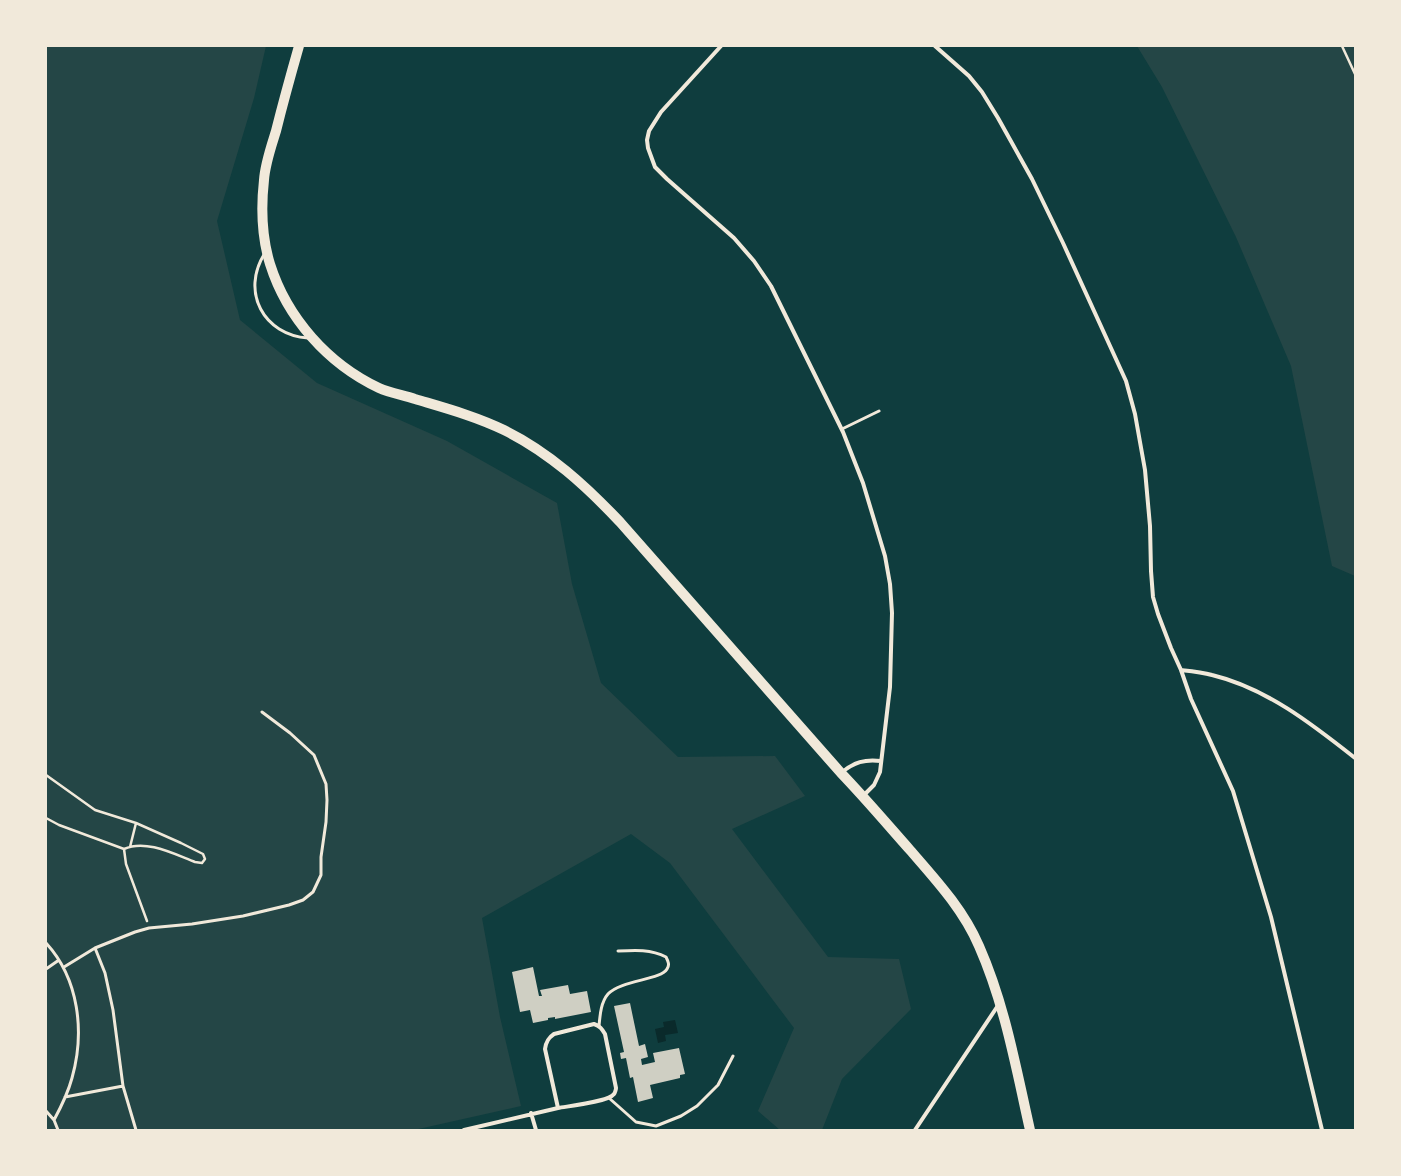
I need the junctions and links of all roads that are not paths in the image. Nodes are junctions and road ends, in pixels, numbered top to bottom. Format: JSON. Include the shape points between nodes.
{"nodes":[{"id":1,"x":299,"y":46,"type":"edge"},
{"id":2,"x":721,"y":46,"type":"edge"},
{"id":3,"x":935,"y":46,"type":"edge"},
{"id":4,"x":267,"y":250,"type":"junction"},
{"id":5,"x":312,"y":338,"type":"junction"},
{"id":6,"x":879,"y":411,"type":"dead end"},
{"id":7,"x":842,"y":429,"type":"junction"},
{"id":8,"x":1181,"y":670,"type":"junction"},
{"id":9,"x":262,"y":712,"type":"dead end"},
{"id":10,"x":1355,"y":758,"type":"edge"},
{"id":11,"x":881,"y":761,"type":"junction"},
{"id":12,"x":841,"y":773,"type":"junction"},
{"id":13,"x":863,"y":796,"type":"junction"},
{"id":14,"x":46,"y":943,"type":"edge"},
{"id":15,"x":95,"y":948,"type":"junction"},
{"id":16,"x":618,"y":951,"type":"dead end"},
{"id":17,"x":59,"y":960,"type":"junction"},
{"id":18,"x":64,"y":967,"type":"junction"},
{"id":19,"x":46,"y":970,"type":"edge"},
{"id":20,"x":1000,"y":1002,"type":"junction"},
{"id":21,"x":599,"y":1026,"type":"junction"},
{"id":22,"x":733,"y":1056,"type":"dead end"},
{"id":23,"x":123,"y":1086,"type":"junction"},
{"id":24,"x":65,"y":1097,"type":"junction"},
{"id":25,"x":609,"y":1098,"type":"junction"},
{"id":26,"x":558,"y":1108,"type":"junction"},
{"id":27,"x":46,"y":1110,"type":"edge"},
{"id":28,"x":531,"y":1113,"type":"junction"},
{"id":29,"x":54,"y":1120,"type":"junction"},
{"id":30,"x":58,"y":1130,"type":"edge"},
{"id":31,"x":136,"y":1130,"type":"edge"},
{"id":32,"x":464,"y":1130,"type":"edge"},
{"id":33,"x":536,"y":1130,"type":"edge"},
{"id":34,"x":915,"y":1130,"type":"edge"},
{"id":35,"x":1030,"y":1130,"type":"edge"},
{"id":36,"x":1322,"y":1130,"type":"edge"}],
"edges":[{"from":1,"to":4,"type":"main road","via":[[264,180],[263,222]]},
{"from":2,"to":7,"type":"street","via":[[654,122],[647,140],[649,154],[655,167],[667,180],[734,238],[754,261],[771,286]]},
{"from":3,"to":8,"type":"street","via":[[969,76],[998,118],[1060,236],[1126,381],[1145,470],[1153,597]]},
{"from":4,"to":5,"type":"main road","via":[[281,291]]},
{"from":4,"to":5,"type":"lane","via":[[260,259],[254,284],[259,308],[275,327],[286,334],[297,338]]},
{"from":5,"to":12,"type":"main road","via":[[349,370],[380,388],[470,416],[505,430],[563,468],[593,493],[620,522]]},
{"from":6,"to":7,"type":"lane"},
{"from":7,"to":11,"type":"street","via":[[863,483],[885,556],[890,584],[890,688]]},
{"from":8,"to":10,"type":"street","via":[[1211,674],[1256,691],[1319,730]]},
{"from":8,"to":36,"type":"street","via":[[1191,700],[1233,791],[1271,916]]},
{"from":9,"to":15,"type":"lane","via":[[290,732],[314,755],[326,784],[327,807],[321,875],[314,892],[303,900],[289,905],[243,916],[149,928]]},
{"from":11,"to":12,"type":"street","via":[[857,762]]},
{"from":11,"to":13,"type":"street","via":[[877,780]]},
{"from":12,"to":13,"type":"main road"},
{"from":13,"to":20,"type":"main road","via":[[946,892],[964,918],[979,945]]},
{"from":14,"to":17,"type":"lane"},
{"from":15,"to":18,"type":"lane"},
{"from":15,"to":23,"type":"lane","via":[[105,973],[113,1010]]},
{"from":16,"to":21,"type":"lane","via":[[644,950],[658,953],[666,957],[669,965],[667,971],[660,975],[625,984],[609,994],[602,1006]]},
{"from":17,"to":18,"type":"lane"},
{"from":17,"to":19,"type":"lane"},
{"from":18,"to":24,"type":"lane","via":[[71,983],[77,1012],[78,1034],[77,1057]]},
{"from":20,"to":34,"type":"street"},
{"from":20,"to":35,"type":"main road"},
{"from":21,"to":25,"type":"street","via":[[605,1034],[616,1088]]},
{"from":21,"to":26,"type":"street","via":[[594,1024],[554,1034],[546,1042],[544,1049]]},
{"from":22,"to":25,"type":"lane","via":[[718,1085],[697,1106],[656,1126],[636,1122]]},
{"from":23,"to":24,"type":"lane"},
{"from":23,"to":31,"type":"lane"},
{"from":24,"to":29,"type":"lane"},
{"from":25,"to":26,"type":"street"},
{"from":26,"to":28,"type":"street"},
{"from":27,"to":29,"type":"lane"},
{"from":28,"to":32,"type":"street"},
{"from":28,"to":33,"type":"street"},
{"from":29,"to":30,"type":"lane"}]}
